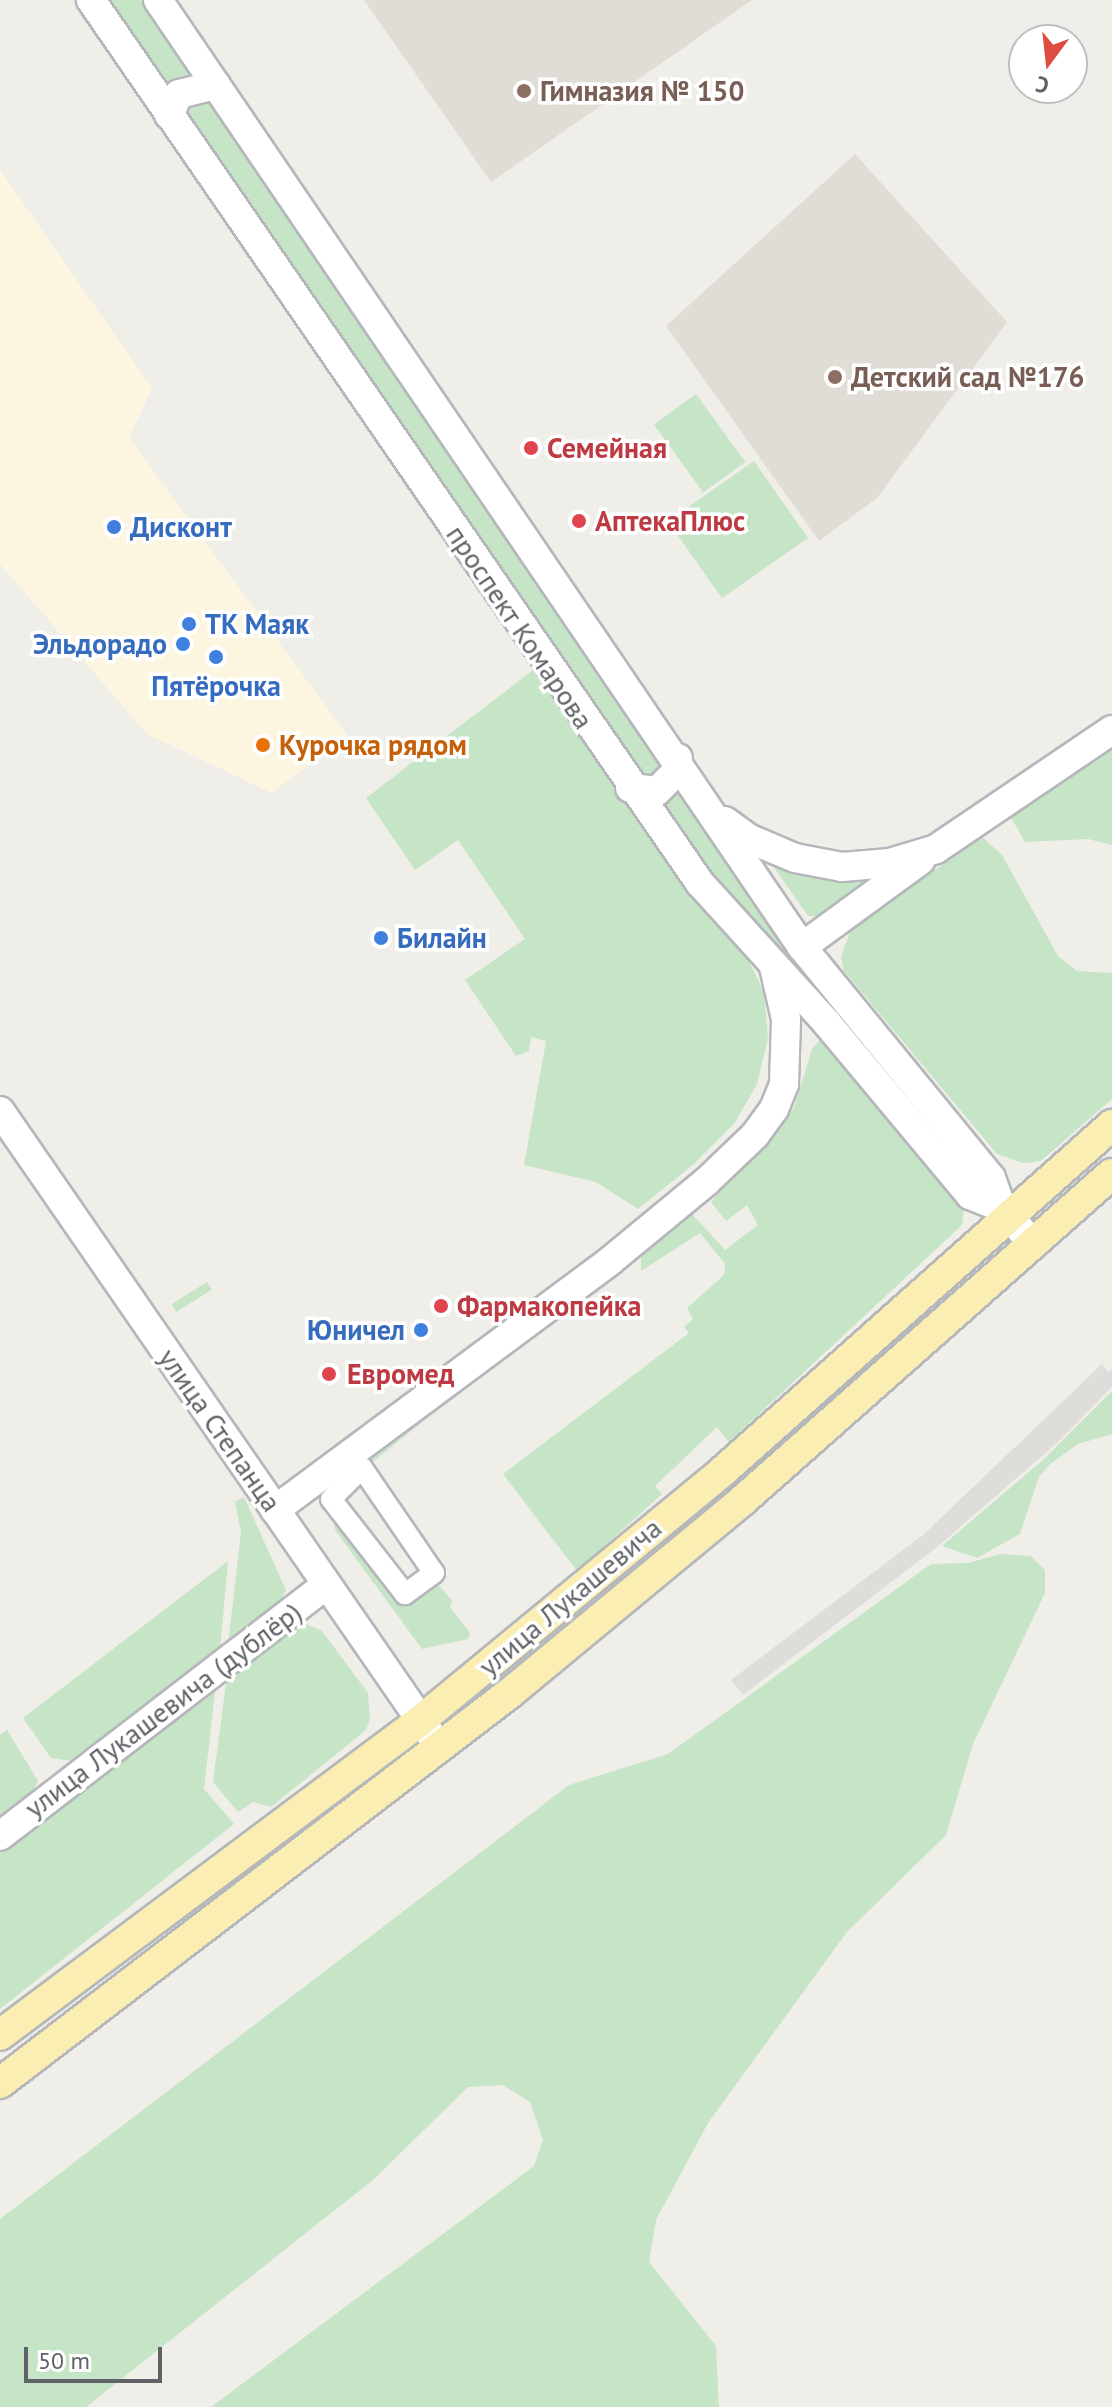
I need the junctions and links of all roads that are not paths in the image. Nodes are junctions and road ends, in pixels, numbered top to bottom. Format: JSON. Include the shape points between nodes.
{"nodes":[{"id":1,"x":91,"y":0,"type":"edge"},
{"id":2,"x":158,"y":0,"type":"edge"},
{"id":3,"x":216,"y":85,"type":"junction"},
{"id":4,"x":169,"y":115,"type":"junction"},
{"id":5,"x":1112,"y":730,"type":"edge"},
{"id":6,"x":678,"y":758,"type":"junction"},
{"id":7,"x":630,"y":788,"type":"junction"},
{"id":8,"x":712,"y":810,"type":"junction"},
{"id":9,"x":936,"y":849,"type":"junction"},
{"id":10,"x":802,"y":947,"type":"junction"},
{"id":11,"x":774,"y":965,"type":"junction"},
{"id":12,"x":826,"y":1022,"type":"junction"},
{"id":13,"x":788,"y":1054,"type":"junction"},
{"id":14,"x":0,"y":1111,"type":"edge"},
{"id":15,"x":1112,"y":1125,"type":"edge"},
{"id":16,"x":1112,"y":1174,"type":"edge"},
{"id":17,"x":1006,"y":1212,"type":"junction"},
{"id":18,"x":1033,"y":1244,"type":"junction"},
{"id":19,"x":275,"y":1510,"type":"junction"},
{"id":20,"x":326,"y":1585,"type":"junction"},
{"id":21,"x":405,"y":1594,"type":"joint"},
{"id":22,"x":420,"y":1721,"type":"junction"},
{"id":23,"x":440,"y":1749,"type":"junction"},
{"id":24,"x":0,"y":1836,"type":"edge"},
{"id":25,"x":0,"y":2035,"type":"edge"},
{"id":26,"x":0,"y":2083,"type":"edge"}],
"edges":[{"from":1,"to":4,"type":"main road","name":"проспект Комарова"},
{"from":2,"to":3,"type":"main road","name":"проспект Комарова"},
{"from":3,"to":4,"type":"main road","via":[[179,94]]},
{"from":3,"to":6,"type":"main road","name":"проспект Комарова"},
{"from":4,"to":7,"type":"main road","name":"проспект Комарова"},
{"from":5,"to":9,"type":"main road"},
{"from":6,"to":7,"type":"main road","via":[[676,772],[657,791]]},
{"from":6,"to":8,"type":"main road","name":"проспект Комарова"},
{"from":7,"to":11,"type":"main road","name":"проспект Комарова","via":[[700,883]]},
{"from":8,"to":9,"type":"main road","via":[[750,839],[795,858],[830,865],[890,863]]},
{"from":8,"to":10,"type":"main road","name":"проспект Комарова"},
{"from":9,"to":10,"type":"main road"},
{"from":10,"to":17,"type":"main road","name":"проспект Комарова","via":[[991,1178]]},
{"from":11,"to":12,"type":"main road","name":"проспект Комарова"},
{"from":11,"to":13,"type":"main road"},
{"from":12,"to":13,"type":"main road","via":[[802,1030]]},
{"from":12,"to":17,"type":"main road","name":"проспект Комарова","via":[[970,1195]]},
{"from":13,"to":19,"type":"main road","via":[[774,1109],[707,1181],[610,1261]]},
{"from":14,"to":19,"type":"main road","name":"улица Степанца"},
{"from":15,"to":17,"type":"main road","name":"улица Лукашевича"},
{"from":16,"to":18,"type":"main road","name":"улица Лукашевича"},
{"from":17,"to":18,"type":"main road","name":"проспект Комарова"},
{"from":17,"to":22,"type":"main road","name":"улица Лукашевича","via":[[723,1471]]},
{"from":18,"to":23,"type":"main road","name":"улица Лукашевича","via":[[743,1500]]},
{"from":19,"to":20,"type":"main road","name":"улица Степанца"},
{"from":20,"to":22,"type":"main road","name":"улица Степанца"},
{"from":20,"to":24,"type":"main road","name":"улица Лукашевича (дублёр)"},
{"from":21,"to":21,"type":"street","via":[[434,1573],[362,1468],[331,1499]]},
{"from":22,"to":23,"type":"main road","name":"улица Степанца"},
{"from":22,"to":25,"type":"main road","name":"улица Лукашевича"},
{"from":23,"to":26,"type":"main road","name":"улица Лукашевича"}]}
